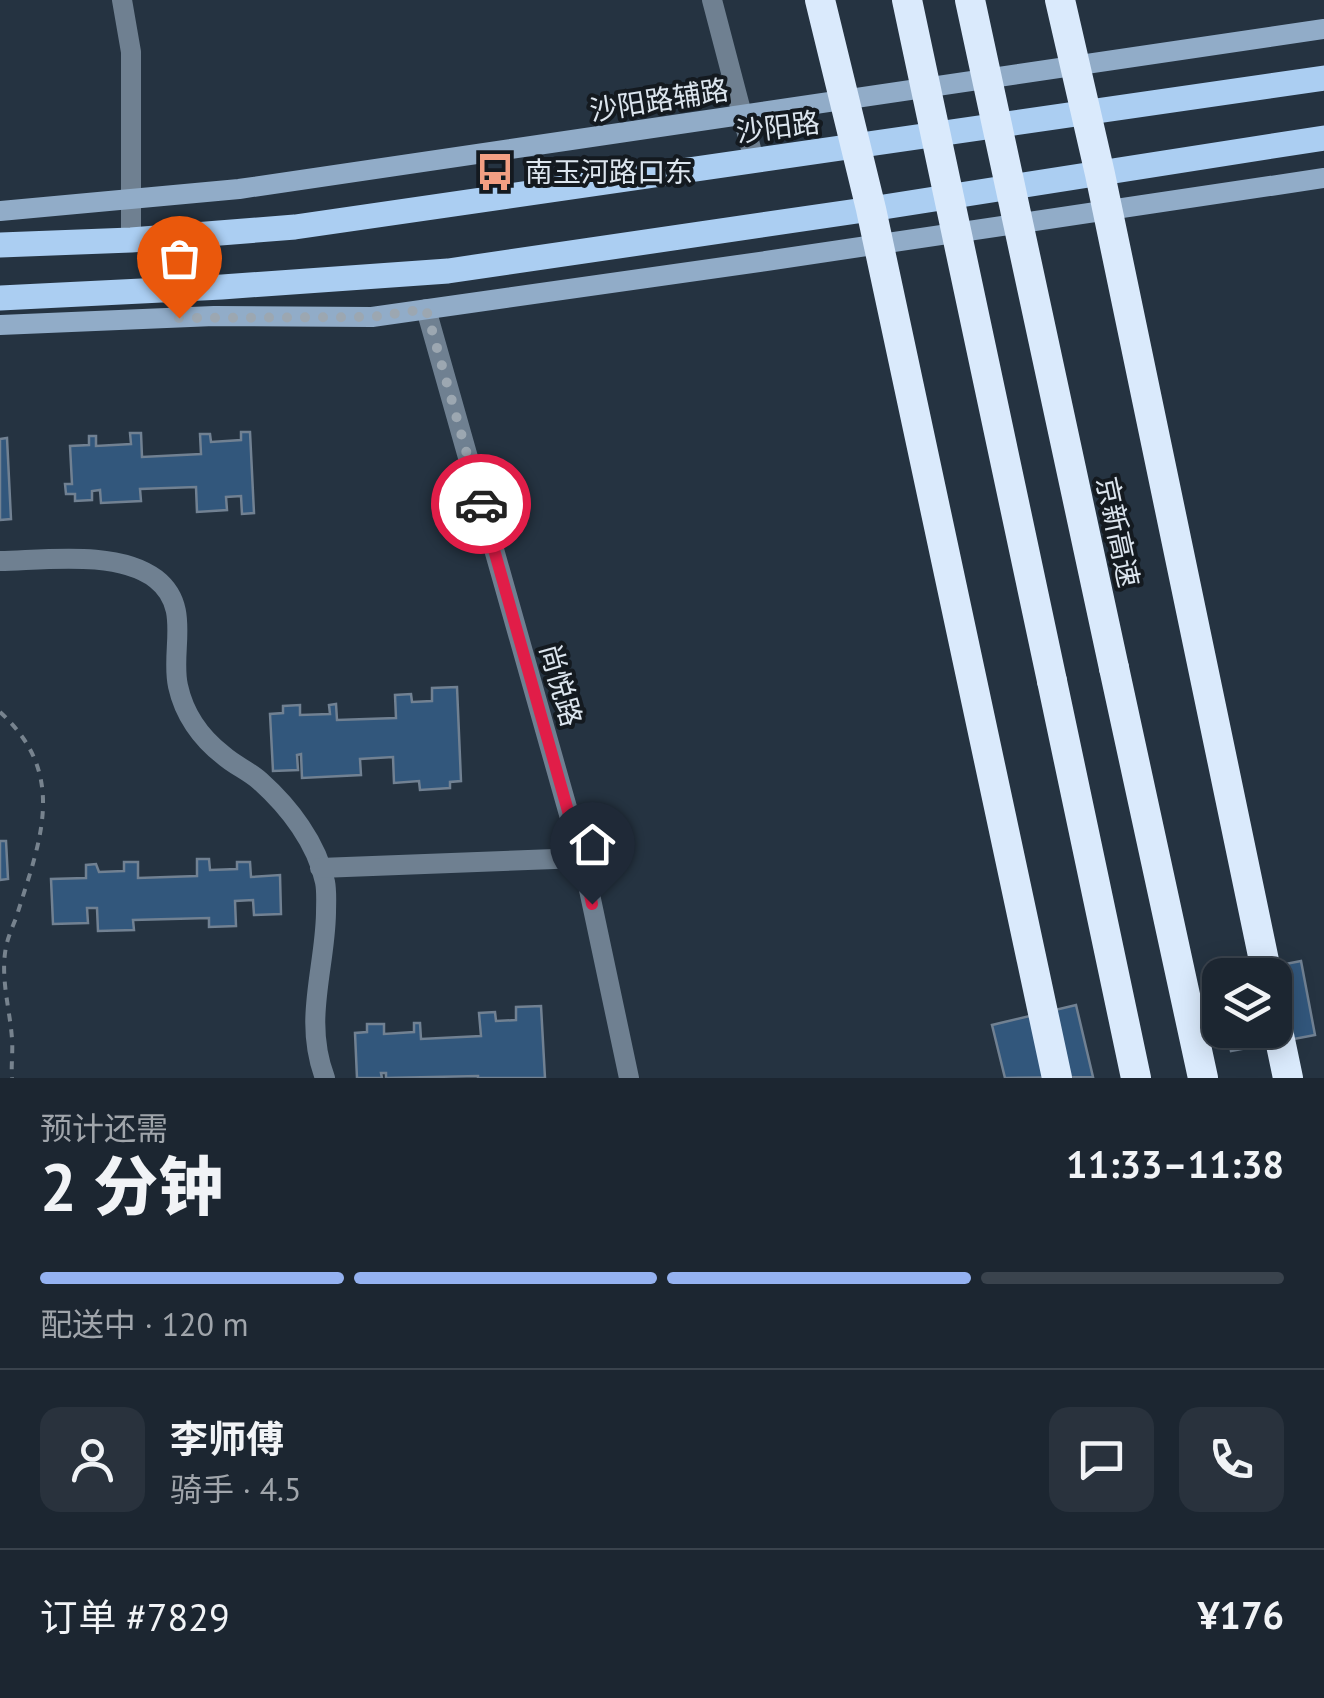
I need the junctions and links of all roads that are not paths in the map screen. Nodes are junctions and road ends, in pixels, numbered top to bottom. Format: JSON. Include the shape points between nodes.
{"nodes":[{"id":1,"x":122,"y":0,"type":"edge"},
{"id":2,"x":712,"y":0,"type":"edge"},
{"id":3,"x":820,"y":0,"type":"edge"},
{"id":4,"x":907,"y":0,"type":"edge"},
{"id":5,"x":970,"y":0,"type":"edge"},
{"id":6,"x":1060,"y":0,"type":"edge"},
{"id":7,"x":1324,"y":28,"type":"edge"},
{"id":8,"x":1074,"y":64,"type":"junction"},
{"id":9,"x":1324,"y":78,"type":"edge"},
{"id":10,"x":844,"y":100,"type":"junction"},
{"id":11,"x":1086,"y":113,"type":"junction"},
{"id":12,"x":743,"y":116,"type":"junction"},
{"id":13,"x":1324,"y":138,"type":"edge"},
{"id":14,"x":856,"y":148,"type":"junction"},
{"id":15,"x":754,"y":160,"type":"junction"},
{"id":16,"x":1100,"y":174,"type":"junction"},
{"id":17,"x":1324,"y":178,"type":"edge"},
{"id":18,"x":131,"y":200,"type":"junction"},
{"id":19,"x":871,"y":209,"type":"junction"},
{"id":20,"x":1107,"y":210,"type":"junction"},
{"id":21,"x":0,"y":211,"type":"edge"},
{"id":22,"x":131,"y":240,"type":"junction"},
{"id":23,"x":878,"y":244,"type":"junction"},
{"id":24,"x":0,"y":245,"type":"edge"},
{"id":25,"x":0,"y":298,"type":"edge"},
{"id":26,"x":426,"y":309,"type":"junction"},
{"id":27,"x":0,"y":325,"type":"edge"},
{"id":28,"x":0,"y":561,"type":"edge"},
{"id":29,"x":581,"y":858,"type":"junction"},
{"id":30,"x":320,"y":868,"type":"junction"},
{"id":31,"x":1263,"y":958,"type":"edge"},
{"id":32,"x":1282,"y":1048,"type":"edge"},
{"id":33,"x":325,"y":1078,"type":"edge"},
{"id":34,"x":629,"y":1078,"type":"edge"},
{"id":35,"x":1057,"y":1078,"type":"edge"},
{"id":36,"x":1136,"y":1078,"type":"edge"},
{"id":37,"x":1202,"y":1078,"type":"edge"},
{"id":38,"x":1288,"y":1078,"type":"edge"}],
"edges":[{"from":1,"to":18,"type":"street","via":[[131,52]]},
{"from":2,"to":12,"type":"street"},
{"from":3,"to":10,"type":"highway"},
{"from":4,"to":36,"type":"highway","bridge":true},
{"from":5,"to":37,"type":"highway","name":"京新高速","bridge":true},
{"from":6,"to":8,"type":"highway"},
{"from":7,"to":8,"type":"street","name":"沙阳路辅路"},
{"from":8,"to":10,"type":"street","name":"沙阳路辅路"},
{"from":8,"to":11,"type":"highway"},
{"from":9,"to":11,"type":"main road","name":"沙阳路"},
{"from":10,"to":12,"type":"street","name":"沙阳路辅路"},
{"from":10,"to":14,"type":"highway"},
{"from":11,"to":14,"type":"main road","name":"沙阳路"},
{"from":11,"to":16,"type":"highway"},
{"from":12,"to":15,"type":"street"},
{"from":12,"to":18,"type":"street","name":"沙阳路辅路"},
{"from":13,"to":16,"type":"main road"},
{"from":14,"to":15,"type":"main road","name":"沙阳路"},
{"from":14,"to":19,"type":"highway"},
{"from":15,"to":22,"type":"main road","name":"沙阳路","via":[[295,227]]},
{"from":16,"to":19,"type":"main road"},
{"from":16,"to":20,"type":"highway"},
{"from":17,"to":20,"type":"street"},
{"from":18,"to":21,"type":"street","name":"沙阳路辅路"},
{"from":18,"to":22,"type":"street"},
{"from":19,"to":23,"type":"highway"},
{"from":19,"to":25,"type":"main road","via":[[448,271]]},
{"from":20,"to":23,"type":"street"},
{"from":20,"to":31,"type":"highway"},
{"from":22,"to":24,"type":"main road","name":"沙阳路"},
{"from":23,"to":26,"type":"street"},
{"from":23,"to":35,"type":"highway"},
{"from":26,"to":27,"type":"street","via":[[361,317]]},
{"from":26,"to":29,"type":"street","name":"尚悦路"},
{"from":28,"to":30,"type":"street","via":[[92,560],[142,570],[159,581],[175,602],[178,684],[191,722],[285,807]]},
{"from":29,"to":30,"type":"street"},
{"from":29,"to":34,"type":"street","name":"尚悦路"},
{"from":30,"to":33,"type":"street","via":[[326,930],[314,1010]]},
{"from":32,"to":38,"type":"highway"}]}
